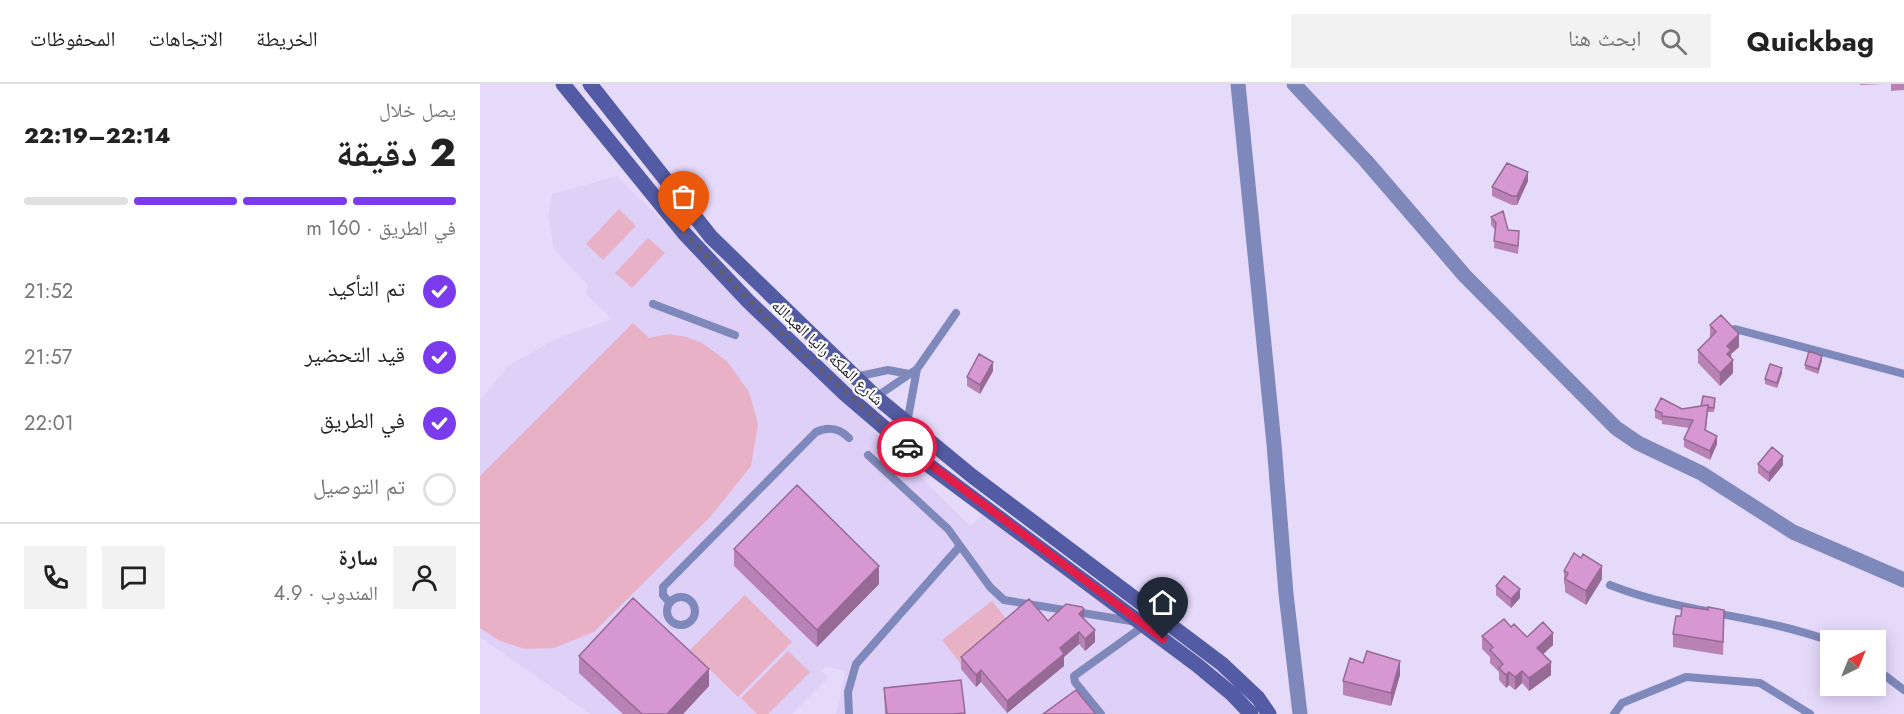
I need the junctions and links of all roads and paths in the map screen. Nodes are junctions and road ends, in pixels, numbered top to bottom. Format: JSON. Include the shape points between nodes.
{"nodes":[{"id":1,"x":563,"y":84,"type":"edge"},
{"id":2,"x":590,"y":84,"type":"edge"},
{"id":3,"x":1238,"y":84,"type":"edge"},
{"id":4,"x":1294,"y":84,"type":"edge"},
{"id":5,"x":654,"y":304,"type":"dead end"},
{"id":6,"x":956,"y":313,"type":"dead end"},
{"id":7,"x":1735,"y":329,"type":"edge"},
{"id":8,"x":735,"y":335,"type":"dead end"},
{"id":9,"x":917,"y":369,"type":"junction"},
{"id":10,"x":909,"y":374,"type":"junction"},
{"id":11,"x":1904,"y":374,"type":"edge"},
{"id":12,"x":855,"y":377,"type":"junction"},
{"id":13,"x":876,"y":397,"type":"junction"},
{"id":14,"x":907,"y":423,"type":"junction"},
{"id":15,"x":849,"y":438,"type":"dead end"},
{"id":16,"x":868,"y":454,"type":"dead end"},
{"id":17,"x":960,"y":546,"type":"junction"},
{"id":18,"x":1904,"y":580,"type":"edge"},
{"id":19,"x":1610,"y":585,"type":"dead end"},
{"id":20,"x":670,"y":603,"type":"dead end"},
{"id":21,"x":1143,"y":624,"type":"junction"},
{"id":22,"x":1820,"y":637,"type":"edge"},
{"id":23,"x":1886,"y":676,"type":"edge"},
{"id":24,"x":1904,"y":690,"type":"edge"},
{"id":25,"x":849,"y":714,"type":"edge"},
{"id":26,"x":1101,"y":714,"type":"edge"},
{"id":27,"x":1251,"y":714,"type":"edge"},
{"id":28,"x":1269,"y":714,"type":"edge"},
{"id":29,"x":1300,"y":714,"type":"edge"},
{"id":30,"x":1614,"y":714,"type":"edge"},
{"id":31,"x":1810,"y":714,"type":"edge"}],
"edges":[{"from":1,"to":21,"type":"main road","name":"شارع الملكة رانيا العبدالله","via":[[706,258],[844,393],[932,468]]},
{"from":2,"to":12,"type":"main road","name":"شارع الملكة رانيا العبدالله","via":[[711,237]]},
{"from":3,"to":29,"type":"street"},
{"from":4,"to":18,"type":"street","via":[[1465,276],[1616,428],[1638,443],[1701,472],[1793,532]]},
{"from":5,"to":8,"type":"lane"},
{"from":6,"to":9,"type":"lane"},
{"from":7,"to":11,"type":"lane"},
{"from":9,"to":10,"type":"lane"},
{"from":9,"to":14,"type":"lane"},
{"from":10,"to":12,"type":"lane","via":[[888,370]]},
{"from":10,"to":13,"type":"lane"},
{"from":12,"to":13,"type":"main road","name":"شارع الملكة رانيا العبدالله"},
{"from":13,"to":14,"type":"main road","name":"شارع الملكة رانيا العبدالله"},
{"from":14,"to":28,"type":"main road","name":"شارع الملكة رانيا العبدالله","via":[[1204,649],[1241,681]]},
{"from":15,"to":20,"type":"lane","via":[[832,428],[816,432],[663,587],[663,595]]},
{"from":16,"to":17,"type":"lane","via":[[948,529]]},
{"from":17,"to":21,"type":"lane","via":[[1004,600]]},
{"from":17,"to":25,"type":"lane","via":[[856,664],[848,692]]},
{"from":19,"to":22,"type":"lane","via":[[1636,595]]},
{"from":21,"to":26,"type":"lane","via":[[1074,676]]},
{"from":21,"to":27,"type":"main road","name":"شارع الملكة رانيا العبدالله","via":[[1216,680]]},
{"from":23,"to":24,"type":"lane"},
{"from":30,"to":31,"type":"lane","via":[[1622,703],[1686,677],[1760,683]]}]}
